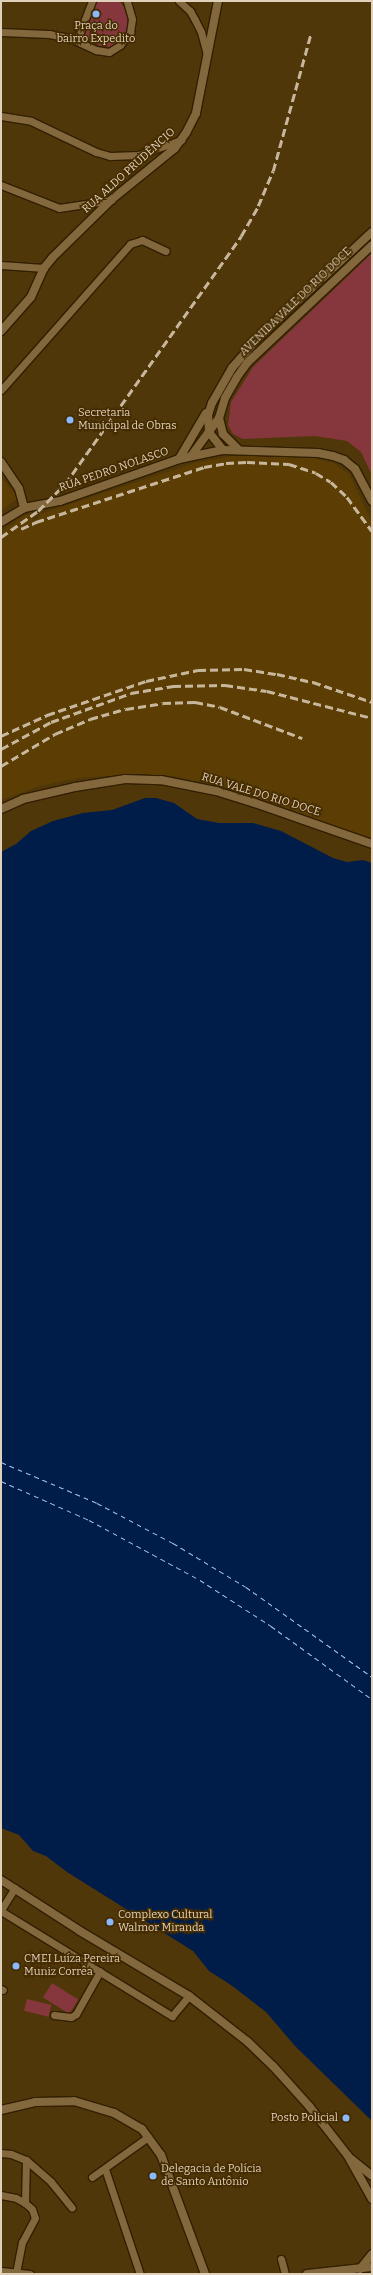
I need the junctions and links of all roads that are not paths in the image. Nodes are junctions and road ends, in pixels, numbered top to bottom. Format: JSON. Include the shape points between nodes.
{"nodes":[{"id":1,"x":92,"y":1,"type":"edge"},
{"id":2,"x":127,"y":1,"type":"edge"},
{"id":3,"x":179,"y":1,"type":"edge"},
{"id":4,"x":218,"y":1,"type":"edge"},
{"id":5,"x":1,"y":32,"type":"edge"},
{"id":6,"x":77,"y":40,"type":"junction"},
{"id":7,"x":207,"y":54,"type":"junction"},
{"id":8,"x":1,"y":116,"type":"edge"},
{"id":9,"x":181,"y":140,"type":"junction"},
{"id":10,"x":1,"y":185,"type":"edge"},
{"id":11,"x":111,"y":200,"type":"junction"},
{"id":12,"x":372,"y":232,"type":"edge"},
{"id":13,"x":372,"y":245,"type":"edge"},
{"id":14,"x":166,"y":251,"type":"dead end"},
{"id":15,"x":1,"y":265,"type":"edge"},
{"id":16,"x":44,"y":268,"type":"junction"},
{"id":17,"x":1,"y":331,"type":"edge"},
{"id":18,"x":1,"y":390,"type":"edge"},
{"id":19,"x":212,"y":403,"type":"junction"},
{"id":20,"x":219,"y":418,"type":"junction"},
{"id":21,"x":209,"y":432,"type":"junction"},
{"id":22,"x":223,"y":450,"type":"junction"},
{"id":23,"x":239,"y":450,"type":"junction"},
{"id":24,"x":191,"y":456,"type":"junction"},
{"id":25,"x":179,"y":459,"type":"junction"},
{"id":26,"x":1,"y":462,"type":"edge"},
{"id":27,"x":372,"y":501,"type":"edge"},
{"id":28,"x":24,"y":508,"type":"junction"},
{"id":29,"x":1,"y":522,"type":"edge"},
{"id":30,"x":1,"y":809,"type":"edge"},
{"id":31,"x":372,"y":844,"type":"edge"},
{"id":32,"x":1,"y":1880,"type":"edge"},
{"id":33,"x":15,"y":1888,"type":"junction"},
{"id":34,"x":1,"y":1910,"type":"edge"},
{"id":35,"x":100,"y":1971,"type":"junction"},
{"id":36,"x":189,"y":1996,"type":"junction"},
{"id":37,"x":54,"y":2015,"type":"dead end"},
{"id":38,"x":1,"y":2110,"type":"edge"},
{"id":39,"x":148,"y":2137,"type":"junction"},
{"id":40,"x":1,"y":2153,"type":"edge"},
{"id":41,"x":348,"y":2156,"type":"junction"},
{"id":42,"x":26,"y":2160,"type":"junction"},
{"id":43,"x":105,"y":2169,"type":"junction"},
{"id":44,"x":372,"y":2176,"type":"edge"},
{"id":45,"x":92,"y":2177,"type":"dead end"},
{"id":46,"x":1,"y":2195,"type":"edge"},
{"id":47,"x":372,"y":2199,"type":"edge"},
{"id":48,"x":25,"y":2203,"type":"junction"},
{"id":49,"x":72,"y":2208,"type":"dead end"},
{"id":50,"x":372,"y":2254,"type":"edge"},
{"id":51,"x":281,"y":2260,"type":"dead end"},
{"id":52,"x":372,"y":2267,"type":"edge"},
{"id":53,"x":360,"y":2269,"type":"junction"},
{"id":54,"x":1,"y":2271,"type":"edge"},
{"id":55,"x":16,"y":2273,"type":"junction"},
{"id":56,"x":30,"y":2274,"type":"edge"},
{"id":57,"x":140,"y":2274,"type":"edge"},
{"id":58,"x":206,"y":2274,"type":"edge"},
{"id":59,"x":285,"y":2274,"type":"edge"},
{"id":60,"x":307,"y":2274,"type":"edge"}],
"edges":[{"from":1,"to":6,"type":"street"},
{"from":2,"to":6,"type":"street","via":[[132,26],[126,39],[116,49],[103,51]]},
{"from":3,"to":7,"type":"street","via":[[195,20]]},
{"from":4,"to":7,"type":"street","name":"RUA ALDO PRUDÊNCIO"},
{"from":5,"to":6,"type":"street","via":[[49,34]]},
{"from":7,"to":9,"type":"street","name":"RUA ALDO PRUDÊNCIO","via":[[196,113]]},
{"from":8,"to":9,"type":"street","via":[[31,121],[96,152],[110,156],[145,153]]},
{"from":9,"to":11,"type":"street","name":"RUA ALDO PRUDÊNCIO"},
{"from":10,"to":11,"type":"street","via":[[59,208]]},
{"from":11,"to":16,"type":"street","name":"RUA ALDO PRUDÊNCIO"},
{"from":12,"to":19,"type":"street","name":"AVENIDA VALE DO RIO DOCE","via":[[248,348],[232,368]]},
{"from":13,"to":20,"type":"street","name":"AVENIDA VALE DO RIO DOCE","via":[[248,362],[225,398]]},
{"from":14,"to":18,"type":"street","via":[[142,240],[130,244]]},
{"from":15,"to":16,"type":"street"},
{"from":16,"to":17,"type":"street","name":"RUA ALDO PRUDÊNCIO","via":[[31,297]]},
{"from":19,"to":21,"type":"street","name":"AVENIDA VALE DO RIO DOCE","via":[[208,415]]},
{"from":19,"to":25,"type":"street"},
{"from":20,"to":21,"type":"street","name":"AVENIDA VALE DO RIO DOCE"},
{"from":20,"to":23,"type":"street","via":[[223,434]]},
{"from":21,"to":22,"type":"street"},
{"from":21,"to":24,"type":"street","name":"AVENIDA VALE DO RIO DOCE"},
{"from":22,"to":23,"type":"street","name":"RUA PEDRO NOLASCO"},
{"from":22,"to":24,"type":"street","name":"RUA PEDRO NOLASCO"},
{"from":23,"to":27,"type":"street","via":[[318,453],[344,460],[355,469]]},
{"from":24,"to":25,"type":"street","name":"RUA PEDRO NOLASCO"},
{"from":25,"to":28,"type":"street","name":"RUA PEDRO NOLASCO","via":[[60,501]]},
{"from":26,"to":28,"type":"street","via":[[19,489]]},
{"from":28,"to":29,"type":"street","name":"RUA PEDRO NOLASCO"},
{"from":30,"to":31,"type":"street","name":"RUA VALE DO RIO DOCE","via":[[23,799],[75,787],[125,779],[161,780],[255,803]]},
{"from":32,"to":33,"type":"street"},
{"from":33,"to":34,"type":"street"},
{"from":33,"to":36,"type":"street","via":[[80,1931]]},
{"from":34,"to":35,"type":"street"},
{"from":35,"to":36,"type":"street","via":[[172,2016]]},
{"from":35,"to":37,"type":"street","via":[[76,2014],[70,2017]]},
{"from":36,"to":41,"type":"street","via":[[230,2027],[274,2066]]},
{"from":38,"to":39,"type":"street","via":[[35,2102],[74,2101],[114,2113],[142,2129]]},
{"from":39,"to":43,"type":"street"},
{"from":39,"to":58,"type":"street","via":[[164,2162]]},
{"from":40,"to":42,"type":"street"},
{"from":41,"to":44,"type":"street"},
{"from":41,"to":47,"type":"street"},
{"from":42,"to":48,"type":"street"},
{"from":42,"to":49,"type":"street","via":[[51,2182]]},
{"from":43,"to":45,"type":"street"},
{"from":43,"to":57,"type":"street"},
{"from":46,"to":48,"type":"street"},
{"from":48,"to":55,"type":"street","via":[[32,2209],[35,2218],[22,2242]]},
{"from":50,"to":53,"type":"street"},
{"from":51,"to":59,"type":"street"},
{"from":52,"to":53,"type":"street"},
{"from":53,"to":60,"type":"street"},
{"from":54,"to":55,"type":"street"},
{"from":55,"to":56,"type":"street"}]}
